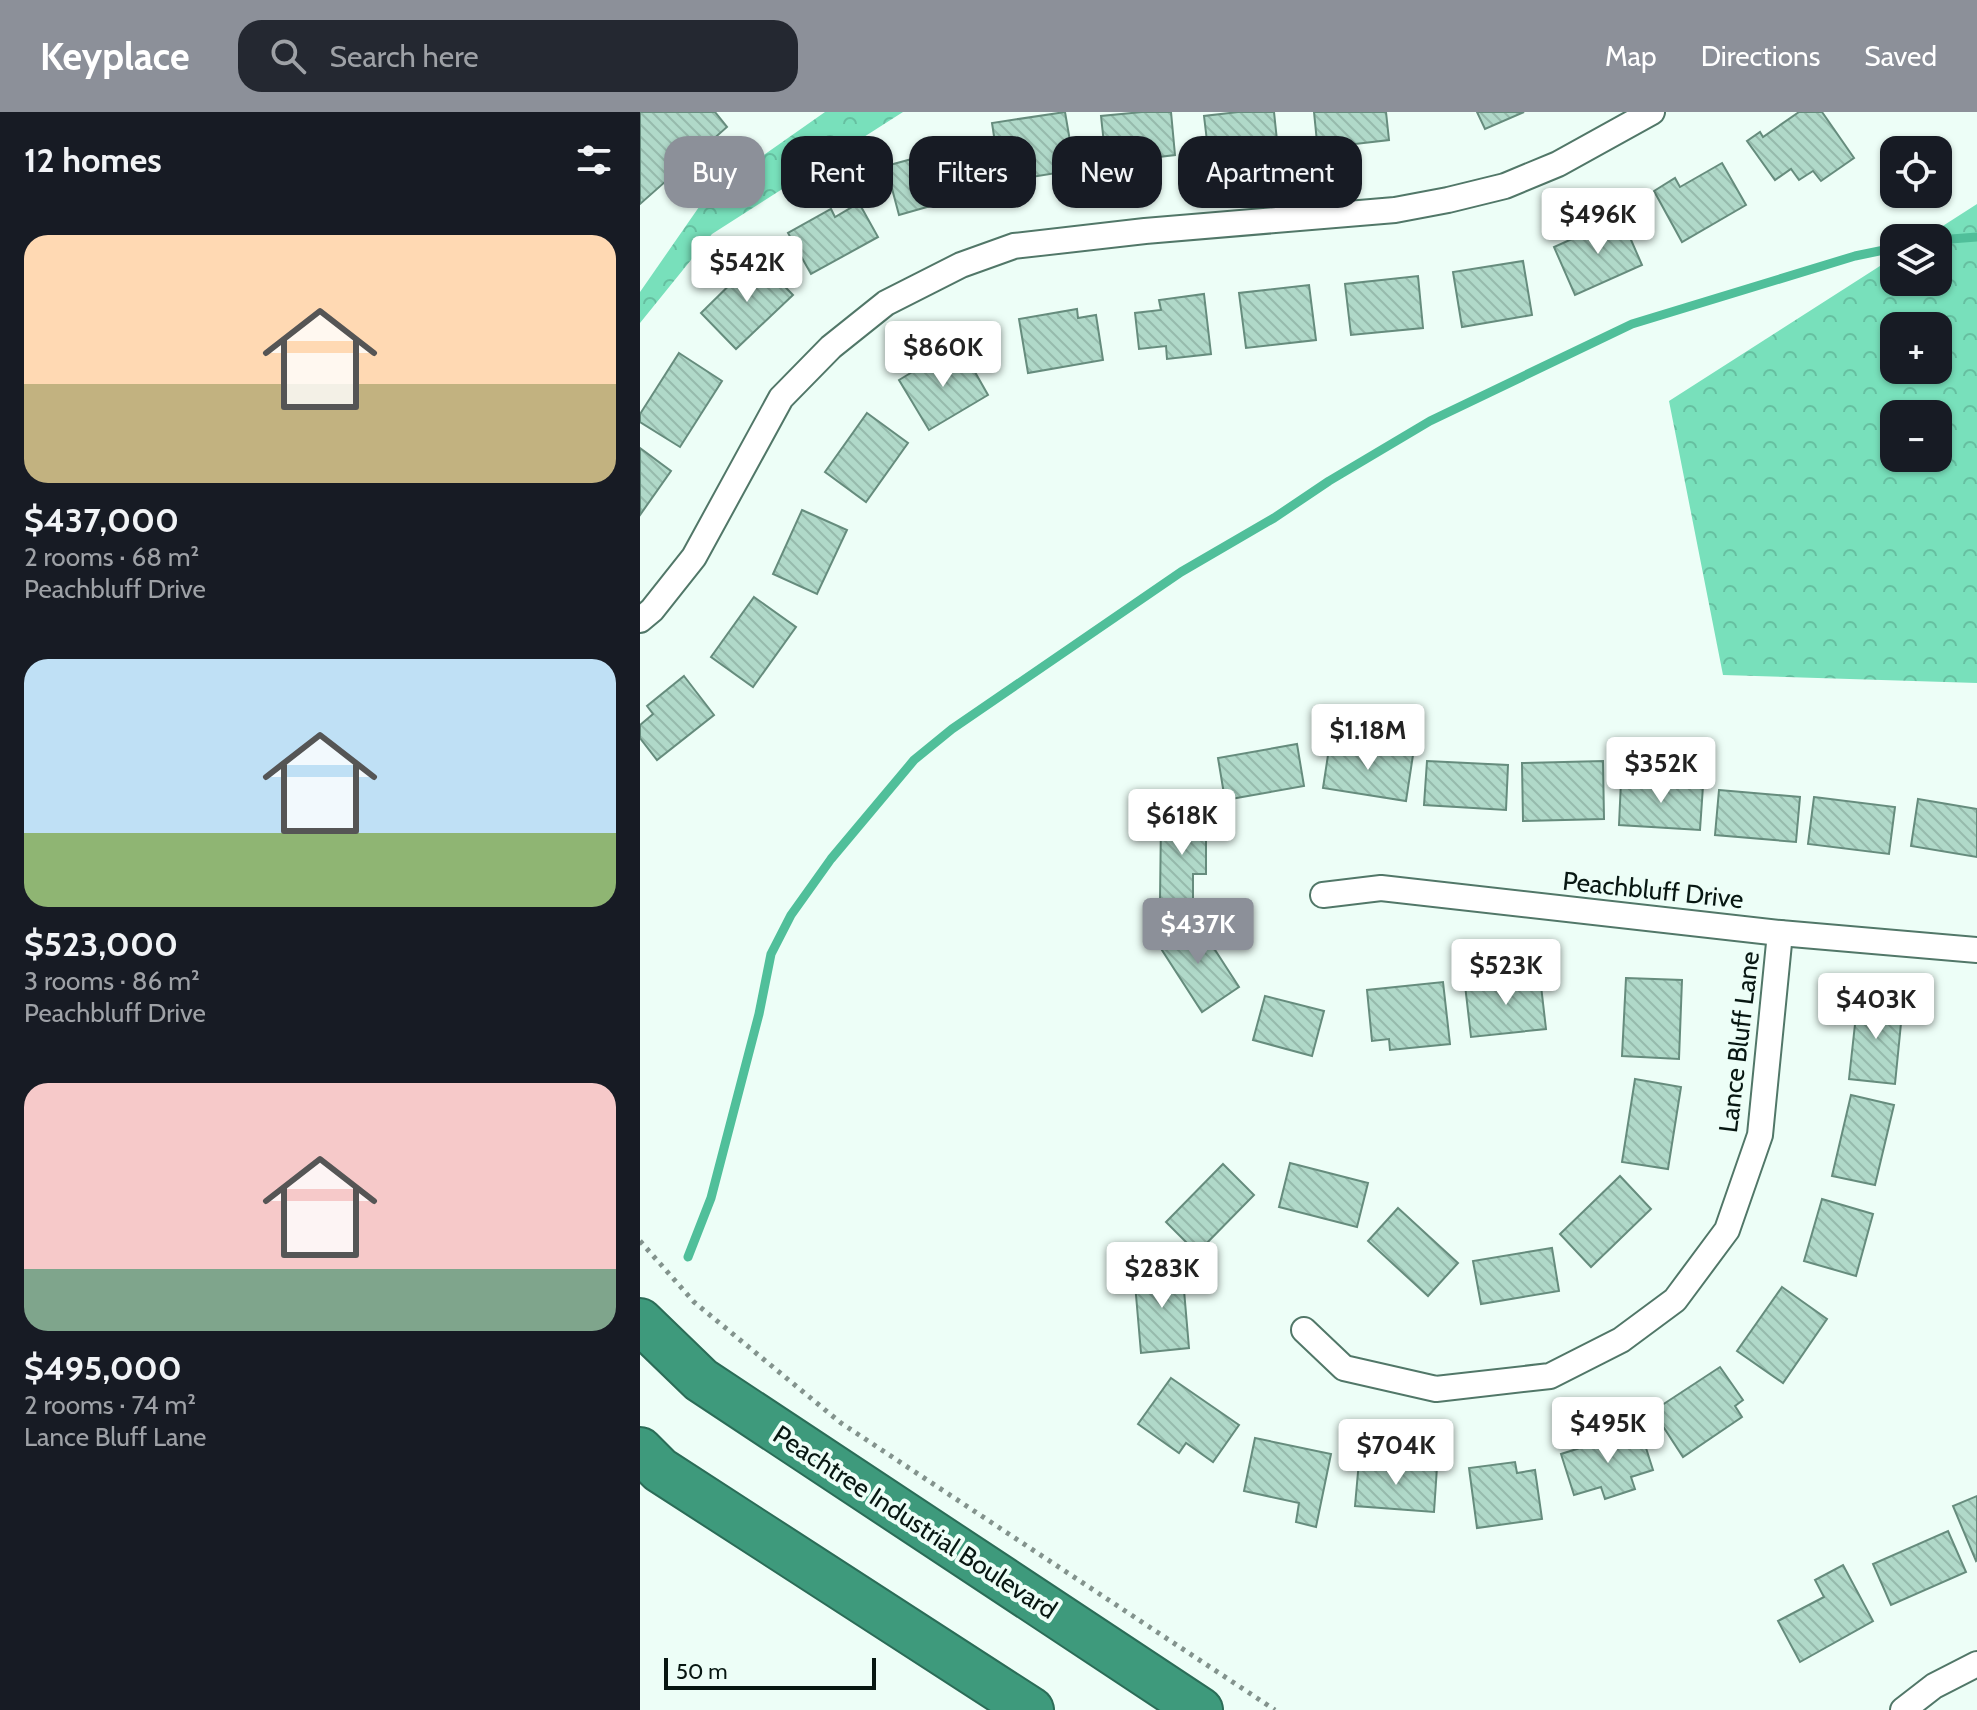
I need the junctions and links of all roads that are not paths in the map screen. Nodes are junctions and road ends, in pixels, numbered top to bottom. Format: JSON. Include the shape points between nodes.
{"nodes":[{"id":1,"x":1637,"y":115,"type":"edge"},
{"id":2,"x":640,"y":620,"type":"edge"},
{"id":3,"x":1323,"y":895,"type":"dead end"},
{"id":4,"x":1780,"y":933,"type":"junction"},
{"id":5,"x":1977,"y":950,"type":"edge"},
{"id":6,"x":640,"y":1321,"type":"edge"},
{"id":7,"x":1304,"y":1330,"type":"dead end"},
{"id":8,"x":640,"y":1450,"type":"edge"},
{"id":9,"x":1977,"y":1664,"type":"edge"},
{"id":10,"x":1031,"y":1710,"type":"edge"},
{"id":11,"x":1200,"y":1710,"type":"edge"},
{"id":12,"x":1903,"y":1710,"type":"edge"}],
"edges":[{"from":1,"to":2,"type":"street","via":[[1558,164],[1505,186],[1448,200],[1395,210],[1014,246],[961,265],[886,303],[831,347],[781,398],[694,557]]},
{"from":3,"to":4,"type":"street","name":"Peachbluff Drive","via":[[1381,888]]},
{"from":4,"to":5,"type":"street","name":"Peachbluff Drive"},
{"from":4,"to":7,"type":"street","name":"Lance Bluff Lane","via":[[1760,1135],[1727,1230],[1675,1300],[1621,1340],[1550,1376],[1436,1389],[1344,1368]]},
{"from":6,"to":11,"type":"highway","name":"Peachtree Industrial Boulevard","via":[[701,1380]]},
{"from":8,"to":10,"type":"highway","via":[[660,1470]]},
{"from":9,"to":12,"type":"street","via":[[1934,1686]]}]}
